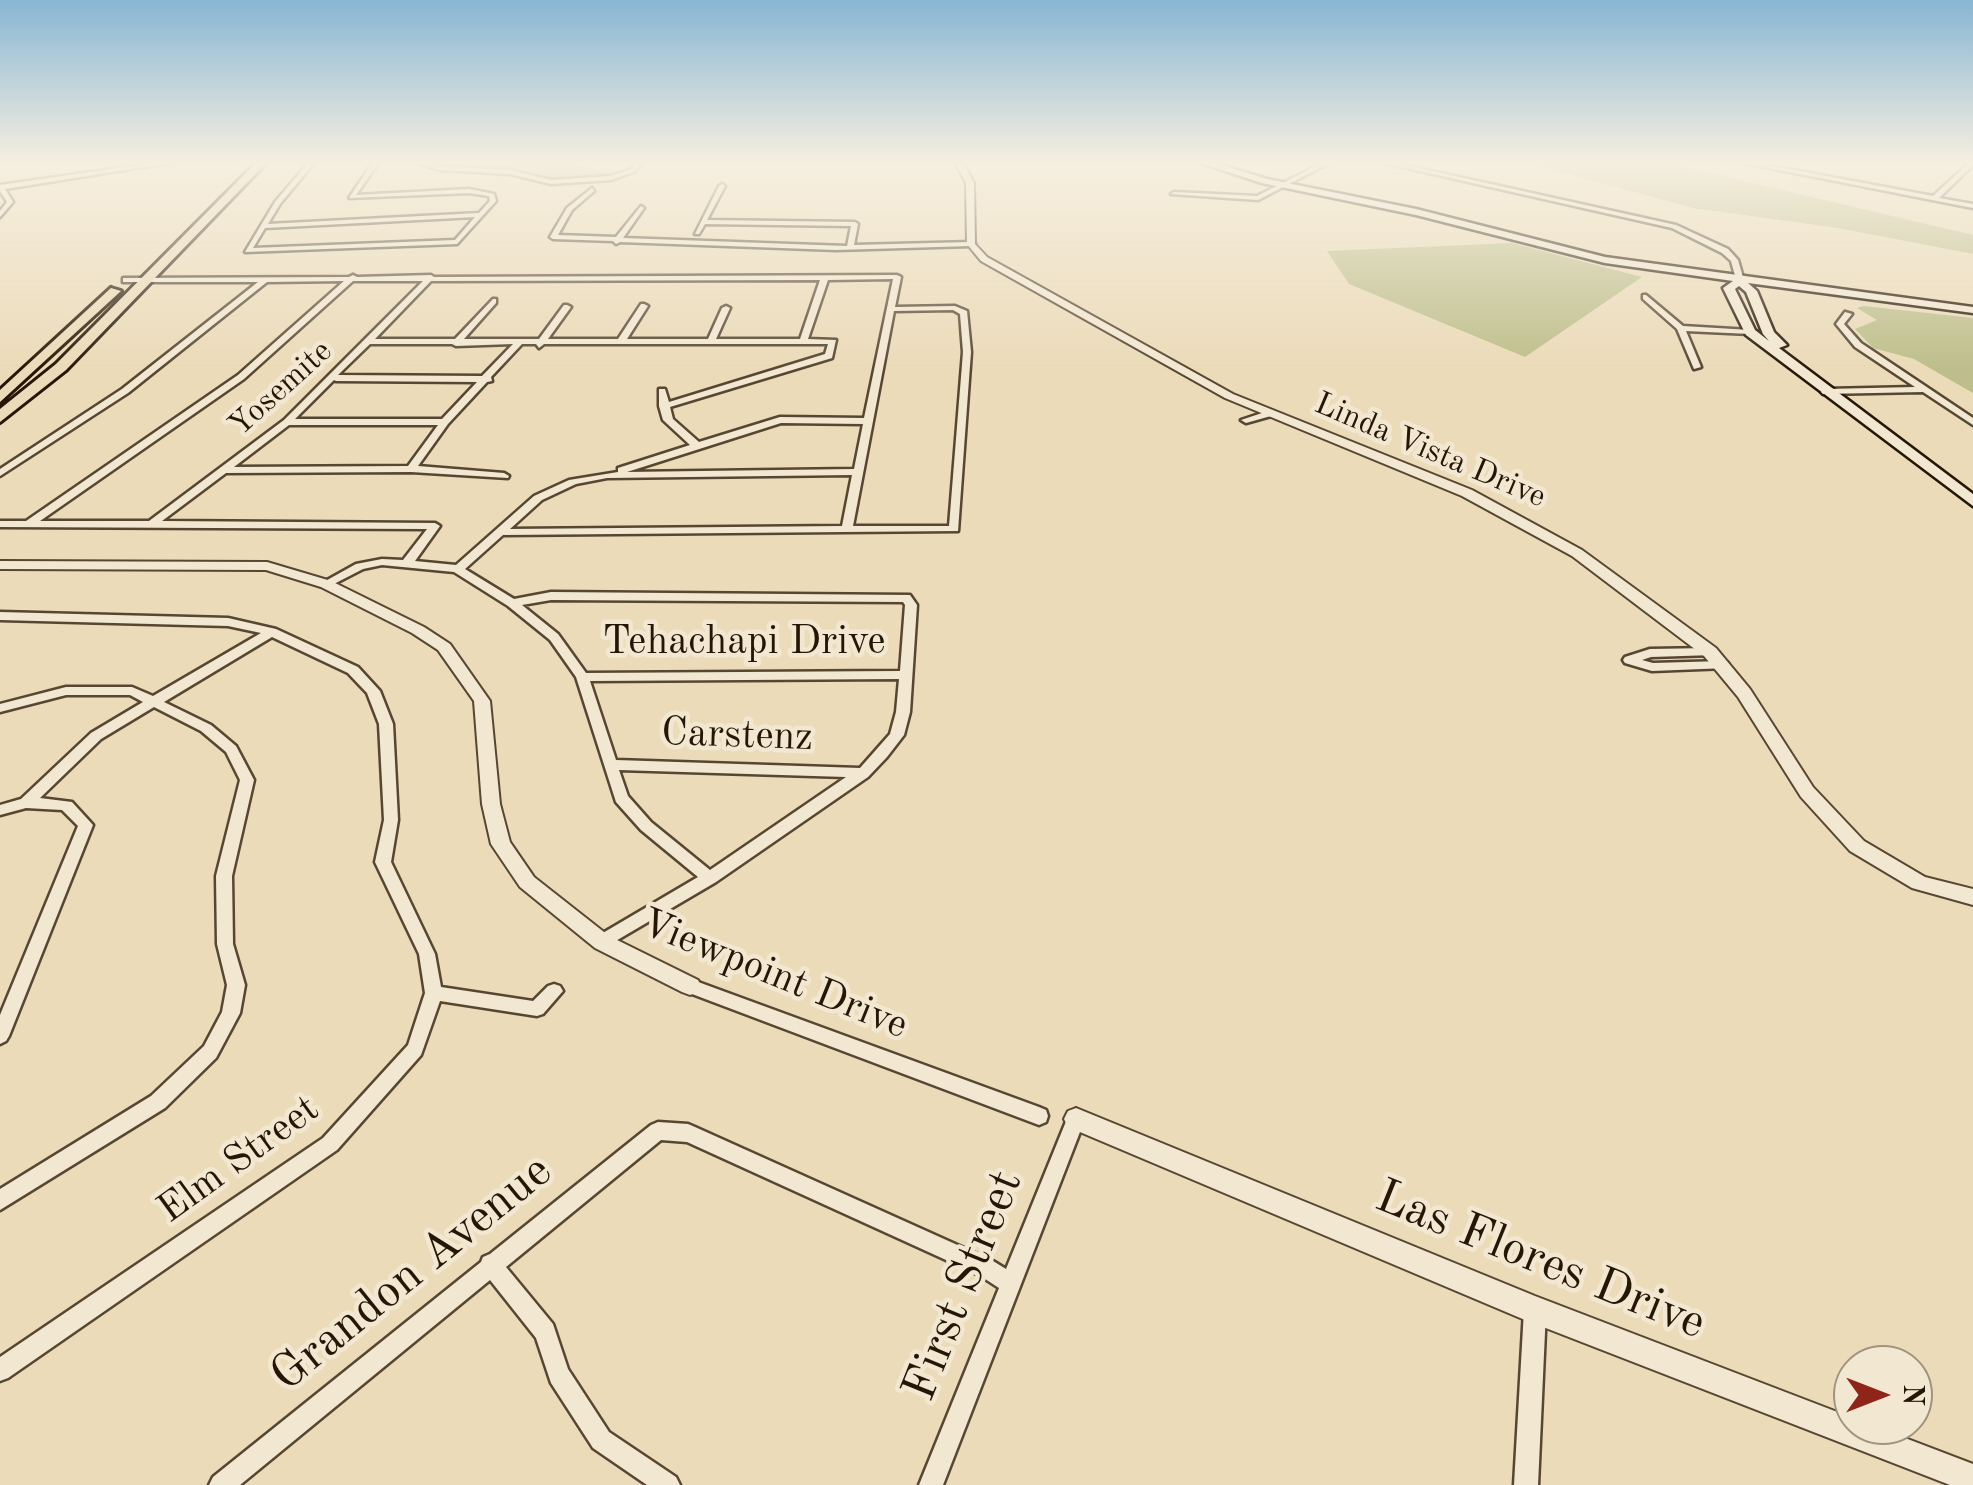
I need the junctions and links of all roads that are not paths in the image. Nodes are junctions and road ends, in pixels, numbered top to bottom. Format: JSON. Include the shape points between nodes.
{"nodes":[{"id":1,"x":175,"y":231,"type":"edge"},
{"id":2,"x":194,"y":231,"type":"edge"},
{"id":3,"x":259,"y":231,"type":"edge"},
{"id":4,"x":467,"y":231,"type":"edge"},
{"id":5,"x":556,"y":231,"type":"edge"},
{"id":6,"x":624,"y":231,"type":"edge"},
{"id":7,"x":775,"y":231,"type":"edge"},
{"id":8,"x":853,"y":231,"type":"edge"},
{"id":9,"x":971,"y":231,"type":"edge"},
{"id":10,"x":1489,"y":231,"type":"edge"},
{"id":11,"x":1689,"y":231,"type":"edge"},
{"id":12,"x":616,"y":242,"type":"junction"},
{"id":13,"x":971,"y":244,"type":"junction"},
{"id":14,"x":770,"y":246,"type":"junction"},
{"id":15,"x":850,"y":247,"type":"junction"},
{"id":16,"x":353,"y":277,"type":"junction"},
{"id":17,"x":149,"y":278,"type":"junction"},
{"id":18,"x":266,"y":278,"type":"junction"},
{"id":19,"x":431,"y":278,"type":"junction"},
{"id":20,"x":826,"y":278,"type":"junction"},
{"id":21,"x":126,"y":280,"type":"junction"},
{"id":22,"x":1735,"y":285,"type":"junction"},
{"id":23,"x":1646,"y":297,"type":"dead end"},
{"id":24,"x":493,"y":301,"type":"dead end"},
{"id":25,"x":566,"y":306,"type":"dead end"},
{"id":26,"x":644,"y":306,"type":"dead end"},
{"id":27,"x":726,"y":308,"type":"dead end"},
{"id":28,"x":893,"y":309,"type":"junction"},
{"id":29,"x":1973,"y":310,"type":"edge"},
{"id":30,"x":1848,"y":314,"type":"dead end"},
{"id":31,"x":1681,"y":328,"type":"junction"},
{"id":32,"x":1750,"y":332,"type":"junction"},
{"id":33,"x":622,"y":340,"type":"junction"},
{"id":34,"x":370,"y":341,"type":"junction"},
{"id":35,"x":711,"y":341,"type":"junction"},
{"id":36,"x":804,"y":342,"type":"junction"},
{"id":37,"x":456,"y":343,"type":"junction"},
{"id":38,"x":518,"y":343,"type":"junction"},
{"id":39,"x":539,"y":344,"type":"junction"},
{"id":40,"x":1697,"y":368,"type":"dead end"},
{"id":41,"x":336,"y":378,"type":"junction"},
{"id":42,"x":489,"y":379,"type":"junction"},
{"id":43,"x":1922,"y":390,"type":"junction"},
{"id":44,"x":662,"y":391,"type":"dead end"},
{"id":45,"x":1826,"y":392,"type":"junction"},
{"id":46,"x":1847,"y":392,"type":"junction"},
{"id":47,"x":0,"y":398,"type":"edge"},
{"id":48,"x":664,"y":406,"type":"junction"},
{"id":49,"x":1268,"y":414,"type":"junction"},
{"id":50,"x":0,"y":417,"type":"edge"},
{"id":51,"x":1246,"y":420,"type":"dead end"},
{"id":52,"x":870,"y":421,"type":"junction"},
{"id":53,"x":287,"y":422,"type":"junction"},
{"id":54,"x":445,"y":422,"type":"junction"},
{"id":55,"x":1973,"y":422,"type":"edge"},
{"id":56,"x":696,"y":445,"type":"junction"},
{"id":57,"x":411,"y":468,"type":"junction"},
{"id":58,"x":226,"y":470,"type":"junction"},
{"id":59,"x":859,"y":472,"type":"junction"},
{"id":60,"x":0,"y":474,"type":"edge"},
{"id":61,"x":607,"y":475,"type":"junction"},
{"id":62,"x":504,"y":476,"type":"dead end"},
{"id":63,"x":1973,"y":484,"type":"edge"},
{"id":64,"x":1973,"y":501,"type":"edge"},
{"id":65,"x":0,"y":524,"type":"edge"},
{"id":66,"x":29,"y":524,"type":"junction"},
{"id":67,"x":152,"y":524,"type":"junction"},
{"id":68,"x":847,"y":528,"type":"junction"},
{"id":69,"x":505,"y":532,"type":"junction"},
{"id":70,"x":0,"y":561,"type":"edge"},
{"id":71,"x":407,"y":562,"type":"junction"},
{"id":72,"x":458,"y":569,"type":"junction"},
{"id":73,"x":326,"y":584,"type":"junction"},
{"id":74,"x":512,"y":603,"type":"junction"},
{"id":75,"x":0,"y":616,"type":"edge"},
{"id":76,"x":272,"y":632,"type":"junction"},
{"id":77,"x":1717,"y":658,"type":"junction"},
{"id":78,"x":906,"y":675,"type":"junction"},
{"id":79,"x":582,"y":677,"type":"junction"},
{"id":80,"x":158,"y":701,"type":"junction"},
{"id":81,"x":0,"y":708,"type":"edge"},
{"id":82,"x":610,"y":765,"type":"junction"},
{"id":83,"x":863,"y":773,"type":"junction"},
{"id":84,"x":26,"y":802,"type":"junction"},
{"id":85,"x":0,"y":810,"type":"edge"},
{"id":86,"x":710,"y":878,"type":"junction"},
{"id":87,"x":1973,"y":897,"type":"edge"},
{"id":88,"x":602,"y":942,"type":"junction"},
{"id":89,"x":690,"y":986,"type":"joint"},
{"id":90,"x":554,"y":991,"type":"dead end"},
{"id":91,"x":434,"y":992,"type":"junction"},
{"id":92,"x":0,"y":1036,"type":"edge"},
{"id":93,"x":1038,"y":1116,"type":"dead end"},
{"id":94,"x":1076,"y":1119,"type":"joint"},
{"id":95,"x":658,"y":1131,"type":"joint"},
{"id":96,"x":0,"y":1200,"type":"edge"},
{"id":97,"x":490,"y":1264,"type":"junction"},
{"id":98,"x":1010,"y":1283,"type":"junction"},
{"id":99,"x":1534,"y":1310,"type":"junction"},
{"id":100,"x":0,"y":1370,"type":"edge"},
{"id":101,"x":1962,"y":1479,"type":"edge"},
{"id":102,"x":221,"y":1485,"type":"edge"},
{"id":103,"x":668,"y":1485,"type":"edge"},
{"id":104,"x":930,"y":1485,"type":"edge"},
{"id":105,"x":1526,"y":1485,"type":"edge"}],
"edges":[{"from":1,"to":21,"type":"main road"},
{"from":2,"to":17,"type":"main road"},
{"from":3,"to":4,"type":"street","via":[[248,250],[457,242]]},
{"from":5,"to":12,"type":"street","via":[[553,237]]},
{"from":6,"to":12,"type":"street"},
{"from":7,"to":14,"type":"street"},
{"from":8,"to":15,"type":"street"},
{"from":9,"to":13,"type":"street"},
{"from":10,"to":22,"type":"main road"},
{"from":11,"to":22,"type":"street","via":[[1734,260]]},
{"from":12,"to":14,"type":"street"},
{"from":13,"to":15,"type":"street"},
{"from":13,"to":49,"type":"street","name":"Linda Vista Drive","via":[[994,266]]},
{"from":14,"to":15,"type":"street"},
{"from":16,"to":18,"type":"street"},
{"from":16,"to":19,"type":"street"},
{"from":16,"to":66,"type":"street","via":[[241,377]]},
{"from":17,"to":18,"type":"street"},
{"from":17,"to":21,"type":"street"},
{"from":17,"to":50,"type":"main road","via":[[61,367]]},
{"from":18,"to":60,"type":"street","via":[[125,390]]},
{"from":19,"to":20,"type":"street"},
{"from":19,"to":34,"type":"street","name":"Yosemite"},
{"from":20,"to":28,"type":"street","via":[[897,277]]},
{"from":20,"to":36,"type":"street"},
{"from":21,"to":47,"type":"main road"},
{"from":22,"to":29,"type":"main road"},
{"from":22,"to":32,"type":"main road"},
{"from":22,"to":46,"type":"main road","via":[[1752,291],[1780,345]]},
{"from":23,"to":31,"type":"street"},
{"from":24,"to":37,"type":"street"},
{"from":25,"to":39,"type":"street"},
{"from":26,"to":33,"type":"street"},
{"from":27,"to":35,"type":"street"},
{"from":28,"to":52,"type":"street"},
{"from":28,"to":68,"type":"street","via":[[964,313],[954,529]]},
{"from":30,"to":43,"type":"street","via":[[1840,324],[1845,334]]},
{"from":31,"to":32,"type":"street"},
{"from":31,"to":40,"type":"street"},
{"from":32,"to":45,"type":"main road"},
{"from":33,"to":35,"type":"street"},
{"from":33,"to":39,"type":"street"},
{"from":34,"to":37,"type":"street"},
{"from":34,"to":41,"type":"street","name":"Yosemite"},
{"from":35,"to":36,"type":"street"},
{"from":36,"to":48,"type":"street","via":[[834,342],[830,356]]},
{"from":37,"to":38,"type":"street"},
{"from":38,"to":39,"type":"street"},
{"from":38,"to":42,"type":"street"},
{"from":41,"to":42,"type":"street"},
{"from":41,"to":53,"type":"street","name":"Yosemite"},
{"from":42,"to":54,"type":"street"},
{"from":43,"to":46,"type":"street"},
{"from":43,"to":55,"type":"street"},
{"from":44,"to":48,"type":"street"},
{"from":45,"to":46,"type":"street"},
{"from":45,"to":64,"type":"main road"},
{"from":46,"to":63,"type":"main road"},
{"from":48,"to":56,"type":"street","via":[[668,420]]},
{"from":49,"to":51,"type":"street"},
{"from":49,"to":77,"type":"street","name":"Linda Vista Drive","via":[[1518,517],[1578,552]]},
{"from":52,"to":56,"type":"street","via":[[780,420]]},
{"from":52,"to":59,"type":"street"},
{"from":53,"to":54,"type":"street"},
{"from":53,"to":58,"type":"street","name":"Yosemite"},
{"from":54,"to":57,"type":"street"},
{"from":56,"to":61,"type":"street"},
{"from":57,"to":58,"type":"street"},
{"from":57,"to":62,"type":"street"},
{"from":58,"to":67,"type":"street","name":"Yosemite"},
{"from":59,"to":61,"type":"street"},
{"from":59,"to":68,"type":"street"},
{"from":61,"to":69,"type":"street","via":[[552,488]]},
{"from":65,"to":66,"type":"street"},
{"from":66,"to":67,"type":"street"},
{"from":67,"to":71,"type":"street","via":[[435,526]]},
{"from":68,"to":69,"type":"street"},
{"from":69,"to":72,"type":"street"},
{"from":70,"to":73,"type":"street","name":"Viewpoint Drive","via":[[267,566]]},
{"from":71,"to":72,"type":"street"},
{"from":71,"to":73,"type":"street","via":[[360,566]]},
{"from":72,"to":74,"type":"street"},
{"from":73,"to":88,"type":"street","name":"Viewpoint Drive","via":[[444,646],[462,668],[482,701],[501,844],[527,882]]},
{"from":74,"to":78,"type":"street","via":[[550,596],[906,598],[912,605]]},
{"from":74,"to":79,"type":"street","via":[[554,637]]},
{"from":75,"to":76,"type":"street","via":[[169,617]]},
{"from":76,"to":80,"type":"street"},
{"from":76,"to":91,"type":"street","via":[[354,670],[374,691],[388,745],[390,820],[383,862],[426,954]]},
{"from":77,"to":77,"type":"street","via":[[1650,653],[1628,660],[1652,667]]},
{"from":77,"to":87,"type":"street","name":"Linda Vista Drive","via":[[1806,792],[1857,846],[1919,883]]},
{"from":78,"to":79,"type":"street","name":"Tehachapi Drive"},
{"from":78,"to":83,"type":"street","via":[[896,735]]},
{"from":79,"to":82,"type":"street"},
{"from":80,"to":81,"type":"street","via":[[98,688]]},
{"from":80,"to":84,"type":"street","via":[[80,748]]},
{"from":80,"to":96,"type":"street","via":[[231,749],[247,780],[224,876],[225,944],[236,985],[231,1013],[210,1052],[158,1102]]},
{"from":82,"to":83,"type":"street","name":"Carstenz"},
{"from":82,"to":86,"type":"street","via":[[621,798]]},
{"from":83,"to":86,"type":"street"},
{"from":84,"to":85,"type":"street"},
{"from":84,"to":92,"type":"street","via":[[67,806],[86,825]]},
{"from":86,"to":88,"type":"street"},
{"from":88,"to":89,"type":"street","name":"Viewpoint Drive"},
{"from":89,"to":93,"type":"street","name":"Viewpoint Drive"},
{"from":90,"to":91,"type":"street","via":[[538,1009]]},
{"from":91,"to":100,"type":"street","name":"Elm Street","via":[[415,1049],[330,1144]]},
{"from":94,"to":98,"type":"street","name":"First Street"},
{"from":94,"to":99,"type":"street","name":"Las Flores Drive"},
{"from":95,"to":97,"type":"street","name":"Grandon Avenue"},
{"from":95,"to":98,"type":"street","via":[[688,1133]]},
{"from":97,"to":102,"type":"street","name":"Grandon Avenue"},
{"from":97,"to":103,"type":"street","via":[[545,1332],[559,1374],[601,1440]]},
{"from":98,"to":104,"type":"street","name":"First Street"},
{"from":99,"to":101,"type":"street","name":"Las Flores Drive"},
{"from":99,"to":105,"type":"street"}]}
